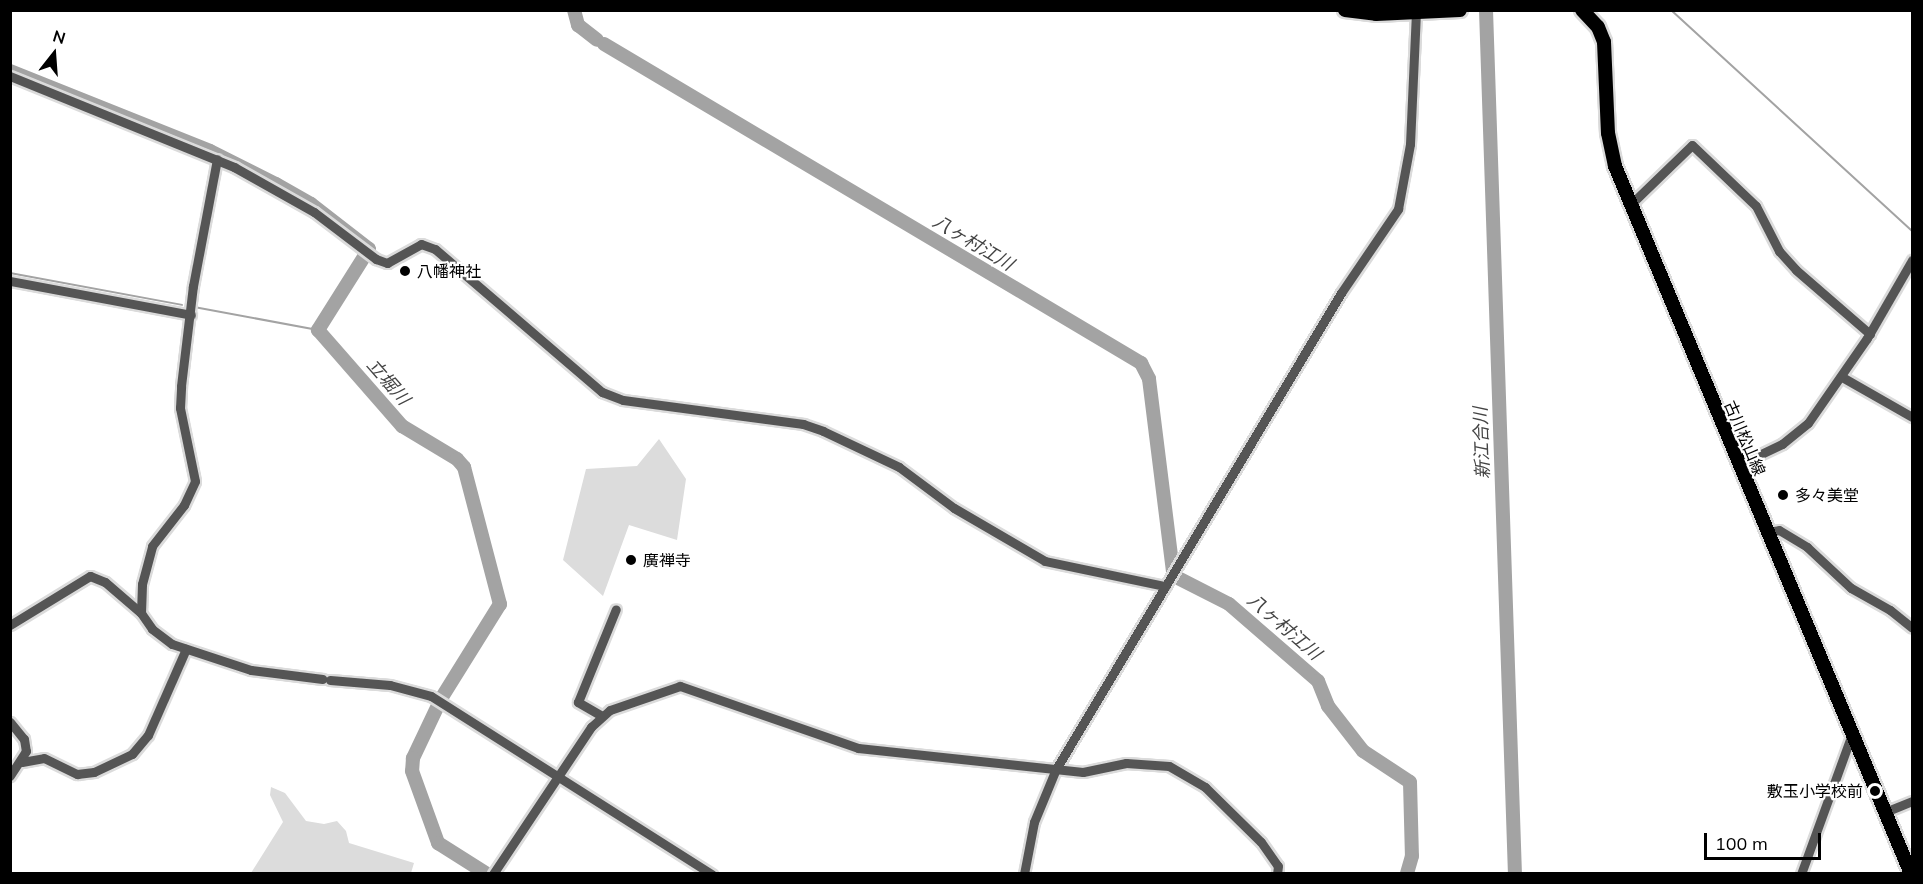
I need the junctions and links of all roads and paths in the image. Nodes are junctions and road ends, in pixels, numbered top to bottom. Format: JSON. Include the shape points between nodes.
{"nodes":[{"id":1,"x":1345,"y":10,"type":"edge"},
{"id":2,"x":1460,"y":10,"type":"edge"},
{"id":3,"x":1582,"y":10,"type":"edge"},
{"id":4,"x":1416,"y":13,"type":"junction"},
{"id":5,"x":10,"y":76,"type":"edge"},
{"id":6,"x":216,"y":159,"type":"junction"},
{"id":7,"x":1630,"y":205,"type":"junction"},
{"id":8,"x":1912,"y":260,"type":"edge"},
{"id":9,"x":10,"y":281,"type":"edge"},
{"id":10,"x":191,"y":315,"type":"junction"},
{"id":11,"x":1870,"y":334,"type":"junction"},
{"id":12,"x":1842,"y":377,"type":"junction"},
{"id":13,"x":1912,"y":417,"type":"edge"},
{"id":14,"x":1738,"y":465,"type":"junction"},
{"id":15,"x":1767,"y":532,"type":"junction"},
{"id":16,"x":1165,"y":586,"type":"junction"},
{"id":17,"x":616,"y":609,"type":"dead end"},
{"id":18,"x":141,"y":613,"type":"junction"},
{"id":19,"x":10,"y":625,"type":"edge"},
{"id":20,"x":1912,"y":628,"type":"edge"},
{"id":21,"x":186,"y":649,"type":"junction"},
{"id":22,"x":602,"y":716,"type":"junction"},
{"id":23,"x":10,"y":722,"type":"edge"},
{"id":24,"x":1852,"y":734,"type":"junction"},
{"id":25,"x":22,"y":762,"type":"junction"},
{"id":26,"x":1056,"y":770,"type":"junction"},
{"id":27,"x":560,"y":775,"type":"junction"},
{"id":28,"x":10,"y":776,"type":"edge"},
{"id":29,"x":1912,"y":801,"type":"edge"},
{"id":30,"x":1885,"y":812,"type":"junction"},
{"id":31,"x":493,"y":873,"type":"edge"},
{"id":32,"x":712,"y":873,"type":"edge"},
{"id":33,"x":1024,"y":873,"type":"edge"},
{"id":34,"x":1277,"y":873,"type":"edge"},
{"id":35,"x":1801,"y":873,"type":"edge"},
{"id":36,"x":1911,"y":873,"type":"edge"}],
"edges":[{"from":1,"to":4,"type":"main road"},
{"from":2,"to":4,"type":"main road"},
{"from":3,"to":7,"type":"main road","name":"古川松山線","via":[[1598,27],[1604,42],[1608,133]]},
{"from":4,"to":16,"type":"street","via":[[1410,144],[1398,209],[1341,293]]},
{"from":5,"to":6,"type":"street"},
{"from":6,"to":10,"type":"street","via":[[192,286]]},
{"from":6,"to":16,"type":"street","via":[[314,212],[360,248],[387,263],[421,244],[435,249],[602,392],[622,400],[803,424],[898,467],[954,508],[1046,561]]},
{"from":7,"to":11,"type":"street","via":[[1692,145],[1756,206],[1779,250],[1796,270]]},
{"from":7,"to":14,"type":"main road","name":"古川松山線"},
{"from":8,"to":11,"type":"street"},
{"from":9,"to":10,"type":"street"},
{"from":10,"to":18,"type":"street","via":[[180,408],[195,481],[184,505],[152,546],[142,584]]},
{"from":11,"to":12,"type":"street"},
{"from":12,"to":13,"type":"street"},
{"from":12,"to":14,"type":"street","via":[[1795,436]]},
{"from":14,"to":15,"type":"main road","name":"古川松山線"},
{"from":15,"to":20,"type":"street","via":[[1779,530],[1807,547],[1851,588]]},
{"from":15,"to":24,"type":"main road","name":"古川松山線"},
{"from":16,"to":26,"type":"street"},
{"from":17,"to":22,"type":"street","via":[[578,702]]},
{"from":18,"to":19,"type":"street","via":[[105,582],[90,576]]},
{"from":18,"to":21,"type":"street","via":[[160,637]]},
{"from":21,"to":25,"type":"street","via":[[148,735],[132,754],[94,772],[77,774],[44,758]]},
{"from":21,"to":27,"type":"street","via":[[270,674],[390,685],[432,696]]},
{"from":22,"to":26,"type":"street","via":[[680,686],[858,748]]},
{"from":22,"to":27,"type":"street"},
{"from":23,"to":25,"type":"street","via":[[24,739],[27,751]]},
{"from":24,"to":30,"type":"main road","name":"古川松山線"},
{"from":24,"to":35,"type":"street"},
{"from":25,"to":28,"type":"street"},
{"from":26,"to":33,"type":"street","via":[[1034,822]]},
{"from":26,"to":34,"type":"street","via":[[1083,772],[1147,762],[1169,766],[1205,787],[1261,843],[1278,866]]},
{"from":27,"to":31,"type":"street"},
{"from":27,"to":32,"type":"street"},
{"from":29,"to":30,"type":"street"},
{"from":30,"to":36,"type":"main road","name":"古川松山線"}]}
